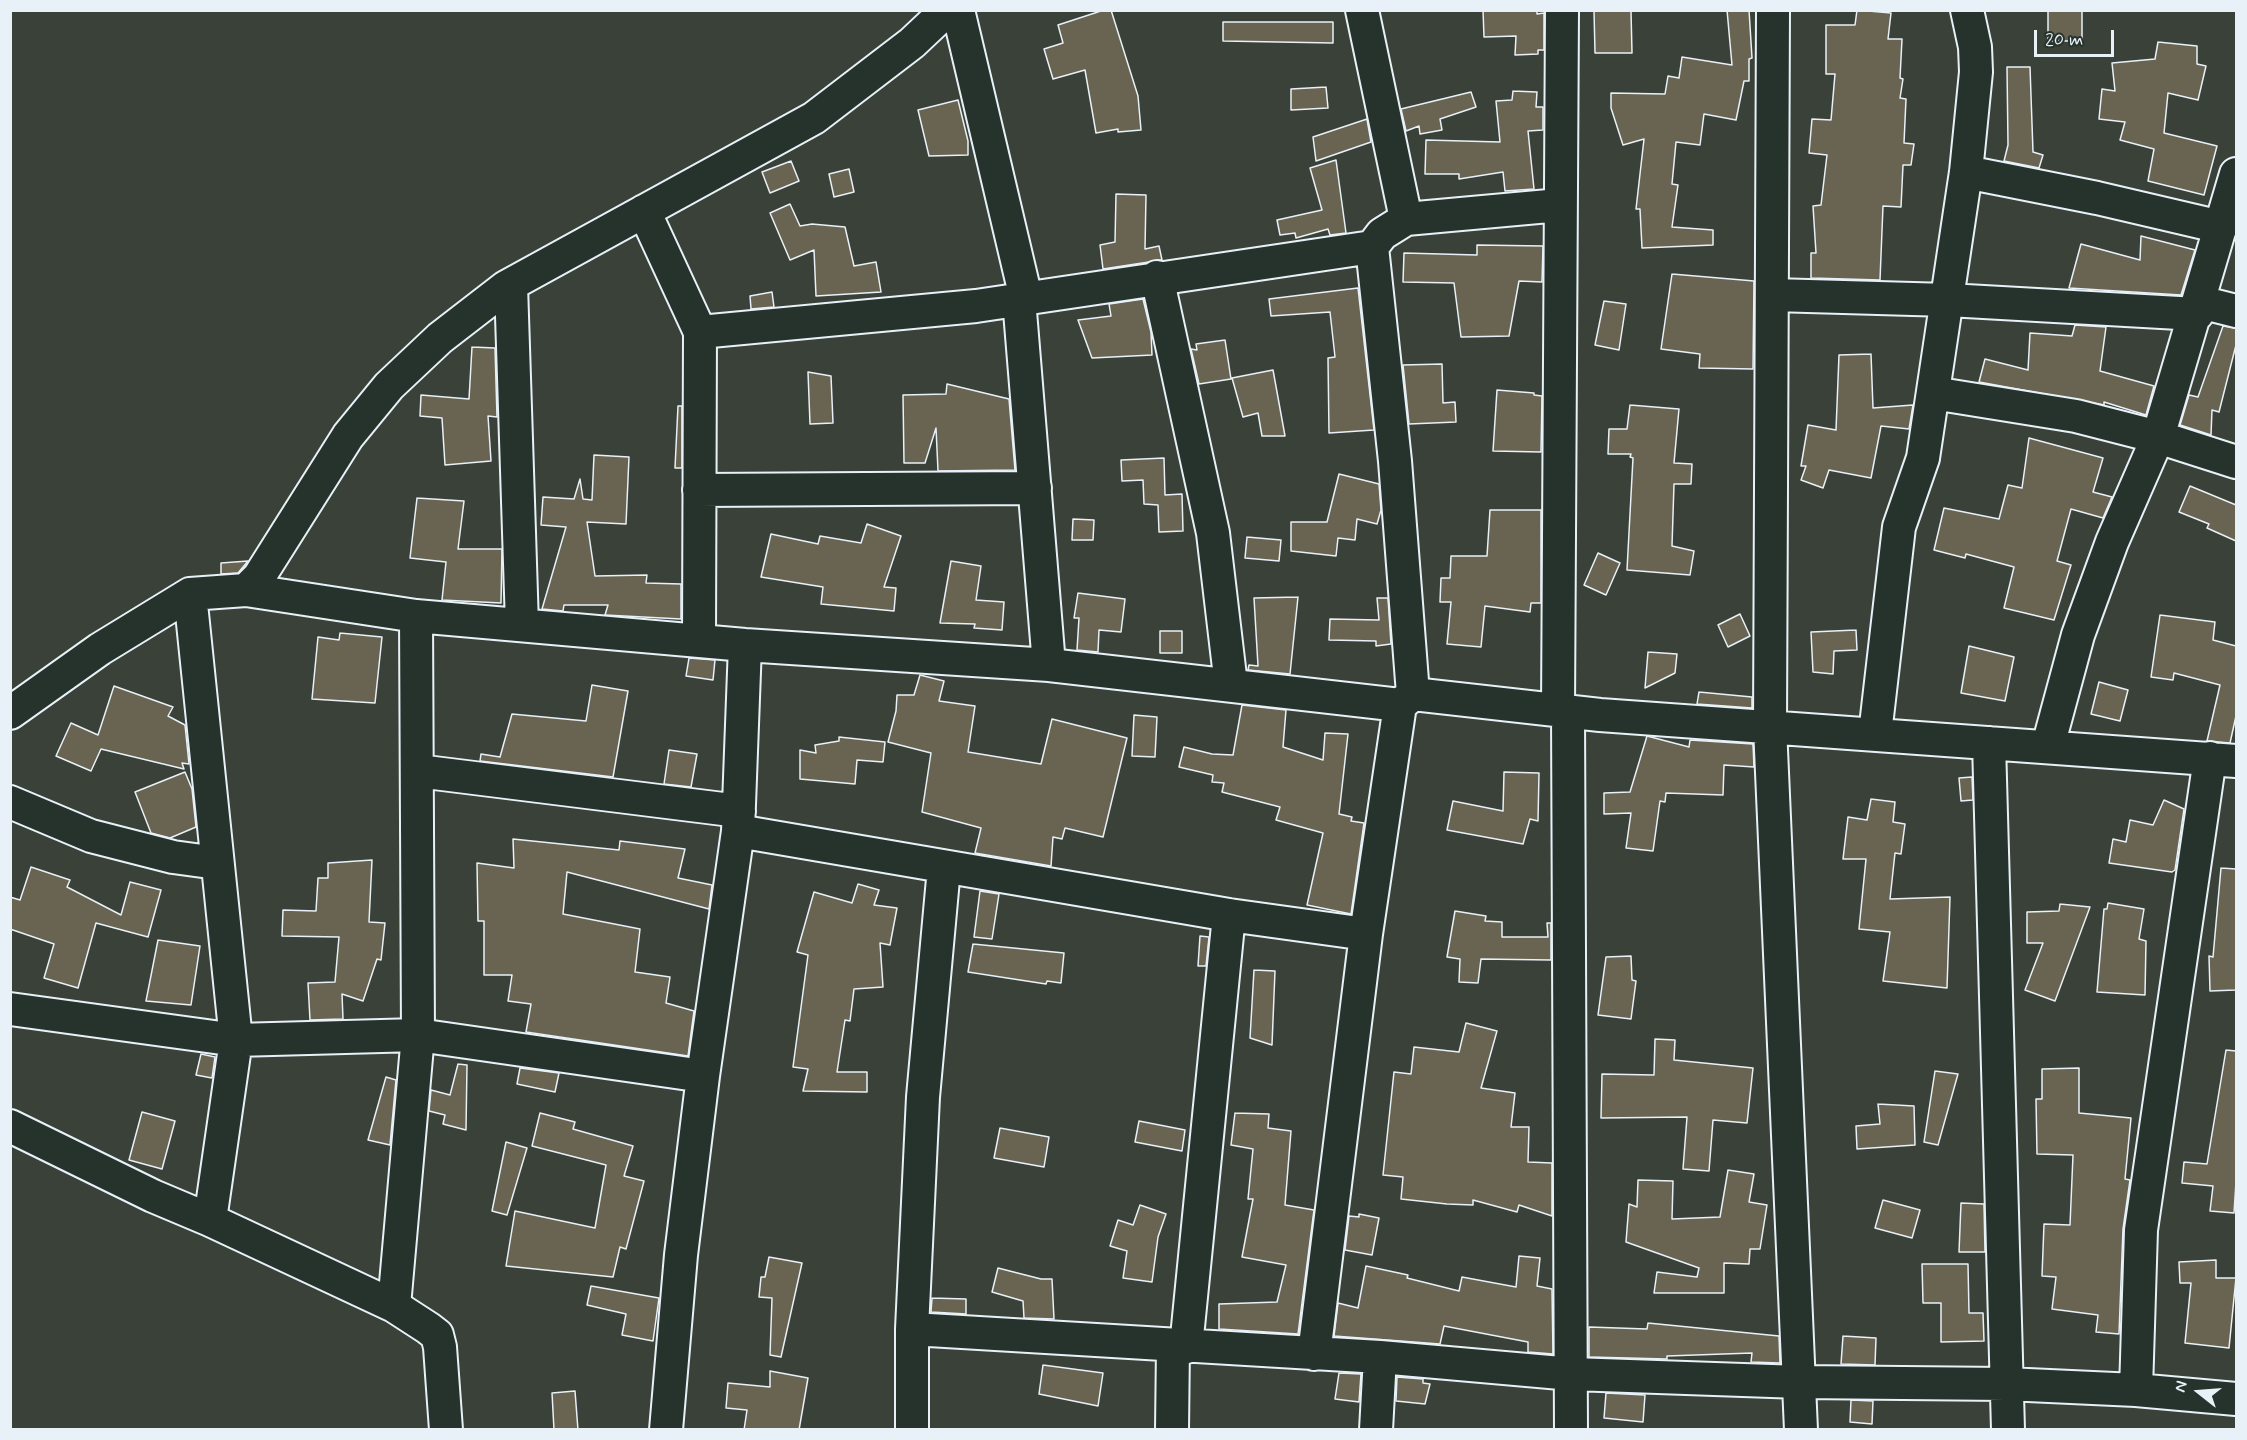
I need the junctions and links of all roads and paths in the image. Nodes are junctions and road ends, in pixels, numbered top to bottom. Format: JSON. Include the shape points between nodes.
{"nodes":[{"id":1,"x":947,"y":10,"type":"edge"},
{"id":2,"x":958,"y":10,"type":"edge"},
{"id":3,"x":1362,"y":10,"type":"edge"},
{"id":4,"x":1562,"y":10,"type":"edge"},
{"id":5,"x":1773,"y":10,"type":"edge"},
{"id":6,"x":1967,"y":10,"type":"edge"},
{"id":7,"x":1966,"y":172,"type":"junction"},
{"id":8,"x":2236,"y":174,"type":"edge"},
{"id":9,"x":1560,"y":205,"type":"junction"},
{"id":10,"x":644,"y":211,"type":"junction"},
{"id":11,"x":1406,"y":219,"type":"junction"},
{"id":12,"x":2221,"y":227,"type":"junction"},
{"id":13,"x":1372,"y":247,"type":"junction"},
{"id":14,"x":1158,"y":277,"type":"junction"},
{"id":15,"x":511,"y":285,"type":"junction"},
{"id":16,"x":1773,"y":296,"type":"junction"},
{"id":17,"x":1022,"y":298,"type":"junction"},
{"id":18,"x":1948,"y":300,"type":"junction"},
{"id":19,"x":2198,"y":308,"type":"junction"},
{"id":20,"x":2236,"y":311,"type":"edge"},
{"id":21,"x":700,"y":332,"type":"junction"},
{"id":22,"x":1933,"y":393,"type":"junction"},
{"id":23,"x":2158,"y":437,"type":"junction"},
{"id":24,"x":2236,"y":462,"type":"edge"},
{"id":25,"x":1035,"y":488,"type":"junction"},
{"id":26,"x":699,"y":490,"type":"junction"},
{"id":27,"x":246,"y":590,"type":"junction"},
{"id":28,"x":190,"y":594,"type":"junction"},
{"id":29,"x":416,"y":615,"type":"junction"},
{"id":30,"x":522,"y":625,"type":"junction"},
{"id":31,"x":699,"y":639,"type":"junction"},
{"id":32,"x":746,"y":645,"type":"junction"},
{"id":33,"x":1049,"y":665,"type":"junction"},
{"id":34,"x":1231,"y":685,"type":"junction"},
{"id":35,"x":1406,"y":699,"type":"junction"},
{"id":36,"x":1563,"y":711,"type":"junction"},
{"id":37,"x":10,"y":713,"type":"edge"},
{"id":38,"x":1770,"y":727,"type":"junction"},
{"id":39,"x":1875,"y":734,"type":"junction"},
{"id":40,"x":1989,"y":743,"type":"junction"},
{"id":41,"x":2048,"y":746,"type":"junction"},
{"id":42,"x":2223,"y":760,"type":"edge"},
{"id":43,"x":418,"y":771,"type":"junction"},
{"id":44,"x":10,"y":802,"type":"edge"},
{"id":45,"x":739,"y":821,"type":"junction"},
{"id":46,"x":217,"y":863,"type":"junction"},
{"id":47,"x":944,"y":868,"type":"junction"},
{"id":48,"x":1229,"y":915,"type":"junction"},
{"id":49,"x":1366,"y":934,"type":"junction"},
{"id":50,"x":10,"y":1009,"type":"edge"},
{"id":51,"x":418,"y":1035,"type":"junction"},
{"id":52,"x":236,"y":1041,"type":"junction"},
{"id":53,"x":703,"y":1076,"type":"junction"},
{"id":54,"x":10,"y":1126,"type":"edge"},
{"id":55,"x":210,"y":1220,"type":"junction"},
{"id":56,"x":393,"y":1306,"type":"junction"},
{"id":57,"x":912,"y":1329,"type":"junction"},
{"id":58,"x":1179,"y":1346,"type":"junction"},
{"id":59,"x":1314,"y":1354,"type":"junction"},
{"id":60,"x":1380,"y":1357,"type":"junction"},
{"id":61,"x":1572,"y":1374,"type":"junction"},
{"id":62,"x":1800,"y":1382,"type":"junction"},
{"id":63,"x":2006,"y":1384,"type":"junction"},
{"id":64,"x":2136,"y":1390,"type":"junction"},
{"id":65,"x":2236,"y":1400,"type":"edge"},
{"id":66,"x":446,"y":1430,"type":"edge"},
{"id":67,"x":666,"y":1430,"type":"edge"},
{"id":68,"x":912,"y":1430,"type":"edge"},
{"id":69,"x":1172,"y":1430,"type":"edge"},
{"id":70,"x":1376,"y":1430,"type":"edge"},
{"id":71,"x":1571,"y":1430,"type":"edge"},
{"id":72,"x":1801,"y":1430,"type":"edge"},
{"id":73,"x":2008,"y":1430,"type":"edge"}],
"edges":[{"from":1,"to":10,"type":"street","via":[[912,43],[814,118]]},
{"from":2,"to":17,"type":"street"},
{"from":3,"to":11,"type":"street"},
{"from":4,"to":9,"type":"street"},
{"from":5,"to":16,"type":"street"},
{"from":6,"to":7,"type":"street","via":[[1976,47],[1976,72]]},
{"from":7,"to":12,"type":"street"},
{"from":7,"to":18,"type":"street"},
{"from":8,"to":12,"type":"street"},
{"from":9,"to":11,"type":"street"},
{"from":9,"to":36,"type":"street"},
{"from":10,"to":15,"type":"street"},
{"from":10,"to":21,"type":"street"},
{"from":11,"to":13,"type":"street","via":[[1387,230]]},
{"from":12,"to":19,"type":"street"},
{"from":13,"to":14,"type":"street"},
{"from":13,"to":35,"type":"street","via":[[1395,461]]},
{"from":14,"to":17,"type":"street"},
{"from":14,"to":34,"type":"street","via":[[1213,533]]},
{"from":15,"to":27,"type":"street","via":[[440,338],[389,386],[348,436],[259,577]]},
{"from":15,"to":30,"type":"street"},
{"from":16,"to":18,"type":"street"},
{"from":16,"to":38,"type":"street"},
{"from":17,"to":21,"type":"street","via":[[904,315]]},
{"from":17,"to":25,"type":"street"},
{"from":18,"to":19,"type":"street"},
{"from":18,"to":22,"type":"street"},
{"from":19,"to":20,"type":"street"},
{"from":19,"to":23,"type":"street"},
{"from":21,"to":26,"type":"street"},
{"from":22,"to":23,"type":"street","via":[[2065,414]]},
{"from":22,"to":39,"type":"street","via":[[1923,458],[1899,527]]},
{"from":23,"to":24,"type":"street"},
{"from":23,"to":41,"type":"street","via":[[2112,542],[2078,635]]},
{"from":25,"to":26,"type":"street"},
{"from":25,"to":33,"type":"street"},
{"from":26,"to":31,"type":"street"},
{"from":27,"to":28,"type":"street"},
{"from":27,"to":29,"type":"street"},
{"from":28,"to":37,"type":"street","via":[[100,649]]},
{"from":28,"to":46,"type":"street"},
{"from":29,"to":30,"type":"street"},
{"from":29,"to":43,"type":"street"},
{"from":30,"to":31,"type":"street"},
{"from":31,"to":32,"type":"street"},
{"from":32,"to":33,"type":"street"},
{"from":32,"to":45,"type":"street"},
{"from":33,"to":34,"type":"street"},
{"from":34,"to":35,"type":"street"},
{"from":35,"to":36,"type":"street"},
{"from":35,"to":49,"type":"street"},
{"from":36,"to":38,"type":"street"},
{"from":36,"to":61,"type":"street"},
{"from":38,"to":39,"type":"street"},
{"from":38,"to":62,"type":"street"},
{"from":39,"to":40,"type":"street"},
{"from":40,"to":41,"type":"street"},
{"from":40,"to":63,"type":"street"},
{"from":41,"to":42,"type":"street"},
{"from":42,"to":64,"type":"street","via":[[2141,1230]]},
{"from":43,"to":45,"type":"street"},
{"from":43,"to":51,"type":"street"},
{"from":44,"to":46,"type":"street","via":[[91,836],[173,857]]},
{"from":45,"to":47,"type":"street"},
{"from":45,"to":53,"type":"street"},
{"from":46,"to":52,"type":"street"},
{"from":47,"to":48,"type":"street"},
{"from":47,"to":57,"type":"street","via":[[923,1097]]},
{"from":48,"to":49,"type":"street"},
{"from":48,"to":58,"type":"street"},
{"from":49,"to":59,"type":"street"},
{"from":50,"to":52,"type":"street"},
{"from":51,"to":52,"type":"street"},
{"from":51,"to":53,"type":"street"},
{"from":51,"to":56,"type":"street"},
{"from":52,"to":55,"type":"street"},
{"from":53,"to":67,"type":"street","via":[[681,1255]]},
{"from":54,"to":55,"type":"street"},
{"from":55,"to":56,"type":"street"},
{"from":56,"to":66,"type":"street","via":[[437,1335]]},
{"from":57,"to":58,"type":"street"},
{"from":57,"to":68,"type":"street"},
{"from":58,"to":59,"type":"street"},
{"from":58,"to":69,"type":"street"},
{"from":59,"to":60,"type":"street"},
{"from":60,"to":61,"type":"street"},
{"from":60,"to":70,"type":"street"},
{"from":61,"to":62,"type":"street"},
{"from":61,"to":71,"type":"street"},
{"from":62,"to":63,"type":"street"},
{"from":62,"to":72,"type":"street"},
{"from":63,"to":64,"type":"street"},
{"from":63,"to":73,"type":"street"},
{"from":64,"to":65,"type":"street"}]}
